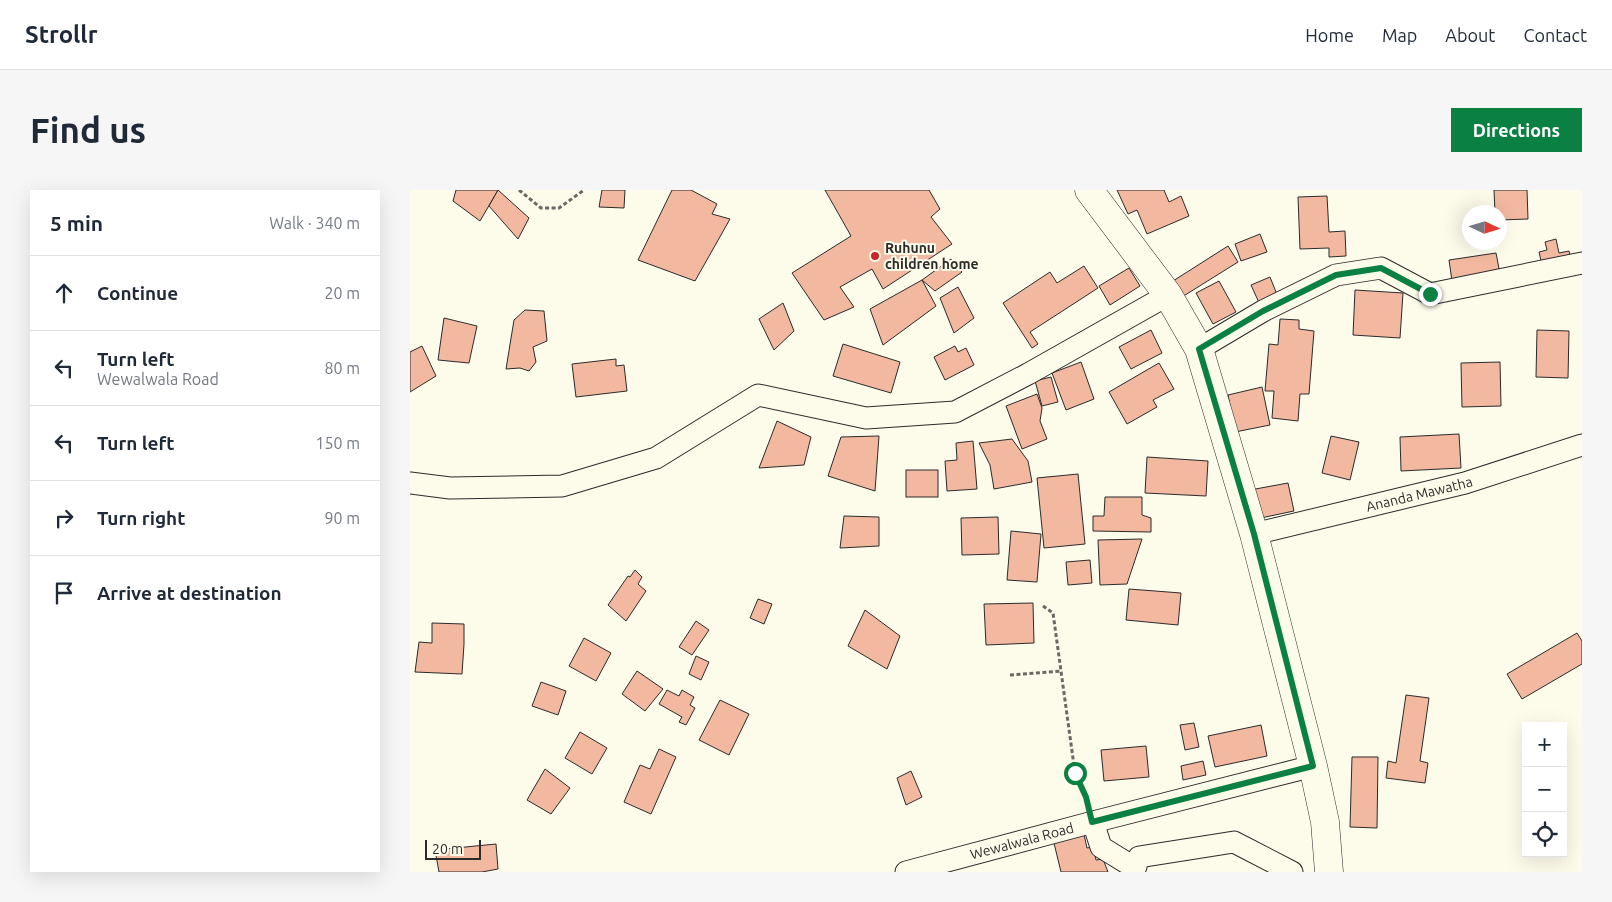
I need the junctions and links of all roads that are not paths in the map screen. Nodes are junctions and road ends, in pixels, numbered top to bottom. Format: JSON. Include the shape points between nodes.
{"nodes":[{"id":1,"x":1089,"y":190,"type":"edge"},
{"id":2,"x":1582,"y":263,"type":"edge"},
{"id":3,"x":1168,"y":296,"type":"junction"},
{"id":4,"x":1199,"y":349,"type":"junction"},
{"id":5,"x":1582,"y":445,"type":"edge"},
{"id":6,"x":410,"y":483,"type":"edge"},
{"id":7,"x":1254,"y":534,"type":"junction"},
{"id":8,"x":1313,"y":766,"type":"junction"},
{"id":9,"x":1092,"y":822,"type":"junction"},
{"id":10,"x":1135,"y":870,"type":"edge"},
{"id":11,"x":906,"y":872,"type":"edge"},
{"id":12,"x":1292,"y":872,"type":"edge"},
{"id":13,"x":1328,"y":872,"type":"edge"}],
"edges":[{"from":1,"to":3,"type":"main road"},
{"from":2,"to":4,"type":"street","via":[[1430,294],[1381,268],[1336,275],[1263,311]]},
{"from":3,"to":4,"type":"main road"},
{"from":3,"to":6,"type":"street","via":[[956,412],[866,418],[758,395],[656,458],[562,486],[450,488]]},
{"from":4,"to":7,"type":"main road"},
{"from":5,"to":7,"type":"street","name":"Ananda Mawatha","via":[[1465,483]]},
{"from":7,"to":8,"type":"main road"},
{"from":8,"to":9,"type":"street","name":"Wewalwala Road"},
{"from":8,"to":13,"type":"main road","via":[[1325,822]]},
{"from":9,"to":10,"type":"street","via":[[1101,847]]},
{"from":9,"to":11,"type":"street","name":"Wewalwala Road"},
{"from":10,"to":12,"type":"street","via":[[1138,857],[1234,842]]}]}
